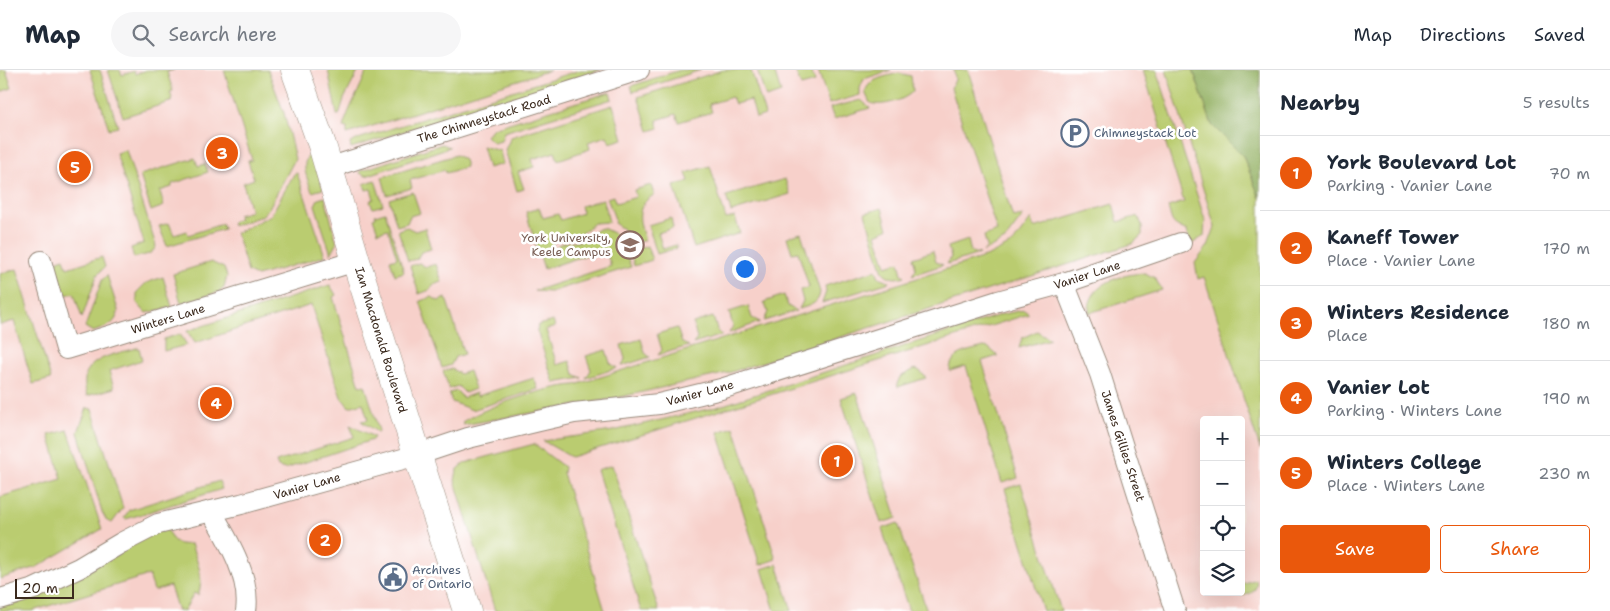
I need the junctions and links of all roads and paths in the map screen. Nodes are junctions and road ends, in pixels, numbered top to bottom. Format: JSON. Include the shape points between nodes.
{"nodes":[{"id":1,"x":295,"y":70,"type":"edge"},
{"id":2,"x":639,"y":70,"type":"edge"},
{"id":3,"x":328,"y":168,"type":"junction"},
{"id":4,"x":1181,"y":243,"type":"dead end"},
{"id":5,"x":42,"y":261,"type":"dead end"},
{"id":6,"x":356,"y":261,"type":"junction"},
{"id":7,"x":1064,"y":283,"type":"junction"},
{"id":8,"x":417,"y":455,"type":"junction"},
{"id":9,"x":211,"y":511,"type":"junction"},
{"id":10,"x":0,"y":599,"type":"edge"},
{"id":11,"x":246,"y":611,"type":"edge"},
{"id":12,"x":467,"y":611,"type":"edge"},
{"id":13,"x":1175,"y":611,"type":"edge"}],
"edges":[{"from":1,"to":3,"type":"street","name":"Ian Macdonald Boulevard"},
{"from":2,"to":3,"type":"street","name":"The Chimneystack Road"},
{"from":3,"to":6,"type":"street","name":"Ian Macdonald Boulevard"},
{"from":4,"to":7,"type":"street","name":"Vanier Lane"},
{"from":5,"to":6,"type":"street","name":"Winters Lane","via":[[66,349]]},
{"from":6,"to":8,"type":"street","name":"Ian Macdonald Boulevard"},
{"from":7,"to":8,"type":"street","name":"Vanier Lane","via":[[721,388],[659,404],[539,421],[468,438]]},
{"from":7,"to":13,"type":"street","name":"James Gillies Street","via":[[1100,374]]},
{"from":8,"to":9,"type":"street","name":"Vanier Lane"},
{"from":8,"to":12,"type":"street","name":"Ian Macdonald Boulevard"},
{"from":9,"to":10,"type":"street","name":"Vanier Lane","via":[[158,524],[79,568],[34,589]]},
{"from":9,"to":11,"type":"street","via":[[229,540],[248,600]]}]}
